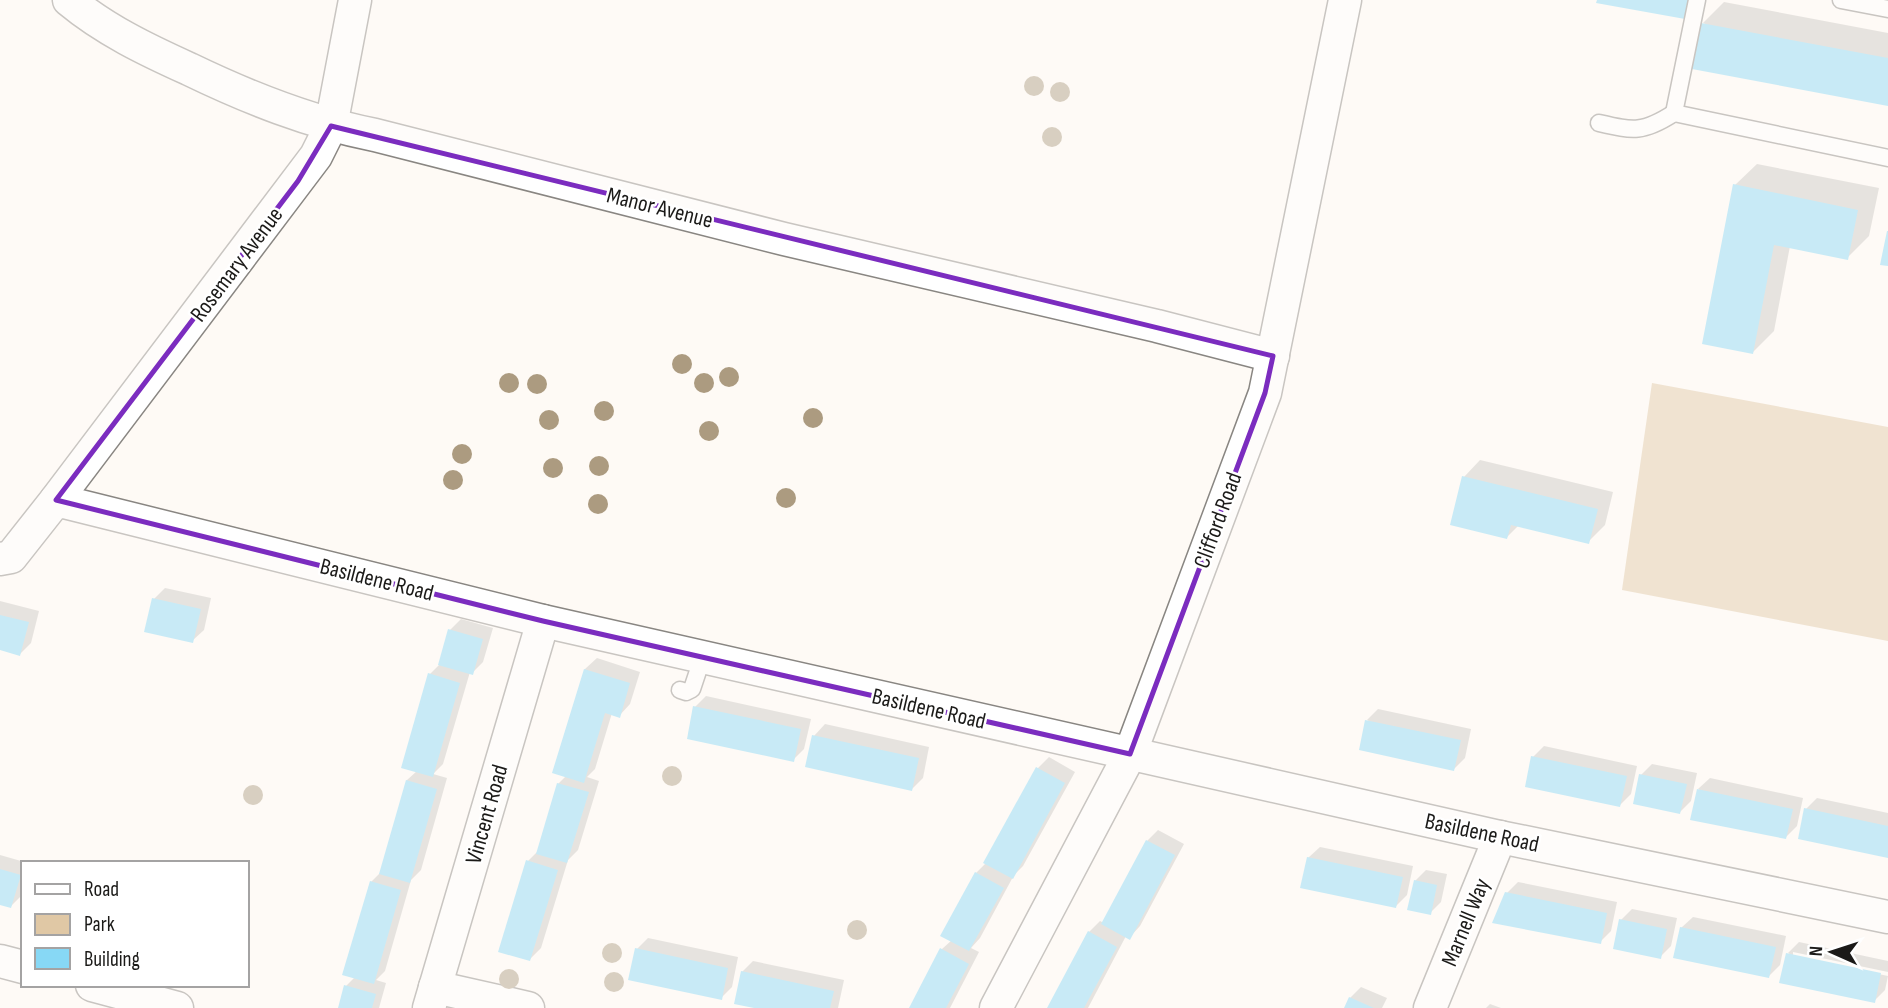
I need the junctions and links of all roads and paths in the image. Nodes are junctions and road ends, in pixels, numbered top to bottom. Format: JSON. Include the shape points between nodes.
{"nodes":[{"id":1,"x":69,"y":0,"type":"edge"},
{"id":2,"x":355,"y":0,"type":"edge"},
{"id":3,"x":1345,"y":0,"type":"edge"},
{"id":4,"x":1697,"y":0,"type":"edge"},
{"id":5,"x":1841,"y":0,"type":"edge"},
{"id":6,"x":1888,"y":9,"type":"edge"},
{"id":7,"x":1674,"y":113,"type":"junction"},
{"id":8,"x":1599,"y":123,"type":"dead end"},
{"id":9,"x":331,"y":126,"type":"junction"},
{"id":10,"x":1888,"y":158,"type":"edge"},
{"id":11,"x":1273,"y":356,"type":"junction"},
{"id":12,"x":56,"y":500,"type":"junction"},
{"id":13,"x":0,"y":559,"type":"edge"},
{"id":14,"x":542,"y":621,"type":"junction"},
{"id":15,"x":703,"y":656,"type":"junction"},
{"id":16,"x":680,"y":690,"type":"dead end"},
{"id":17,"x":1130,"y":754,"type":"junction"},
{"id":18,"x":1500,"y":837,"type":"junction"},
{"id":19,"x":1888,"y":917,"type":"edge"},
{"id":20,"x":0,"y":961,"type":"edge"},
{"id":21,"x":21,"y":966,"type":"edge"},
{"id":22,"x":99,"y":987,"type":"edge"},
{"id":23,"x":432,"y":997,"type":"edge"},
{"id":24,"x":177,"y":1008,"type":"edge"},
{"id":25,"x":528,"y":1008,"type":"edge"},
{"id":26,"x":996,"y":1008,"type":"edge"},
{"id":27,"x":1430,"y":1008,"type":"edge"}],
"edges":[{"from":1,"to":9,"type":"street","name":"Manor Avenue","via":[[114,32],[169,60],[287,112]]},
{"from":2,"to":9,"type":"street","name":"Rosemary Avenue"},
{"from":3,"to":11,"type":"street","name":"Clifford Road"},
{"from":4,"to":7,"type":"lane"},
{"from":5,"to":6,"type":"lane"},
{"from":7,"to":8,"type":"lane","via":[[1642,130]]},
{"from":7,"to":10,"type":"lane"},
{"from":9,"to":11,"type":"street","name":"Manor Avenue"},
{"from":9,"to":12,"type":"street","name":"Rosemary Avenue","via":[[298,181]]},
{"from":11,"to":17,"type":"street","name":"Clifford Road","via":[[1265,393]]},
{"from":12,"to":13,"type":"street","via":[[11,557]]},
{"from":12,"to":14,"type":"street","name":"Basildene Road"},
{"from":14,"to":15,"type":"street","name":"Basildene Road"},
{"from":14,"to":23,"type":"street","name":"Vincent Road"},
{"from":15,"to":16,"type":"lane","via":[[692,689]]},
{"from":15,"to":17,"type":"street","name":"Basildene Road"},
{"from":17,"to":18,"type":"street","name":"Basildene Road"},
{"from":17,"to":26,"type":"street","name":"Clifford Road"},
{"from":18,"to":19,"type":"street","name":"Basildene Road"},
{"from":18,"to":27,"type":"street","name":"Marnell Way"},
{"from":20,"to":21,"type":"street"},
{"from":22,"to":24,"type":"street"},
{"from":23,"to":25,"type":"street"}]}
